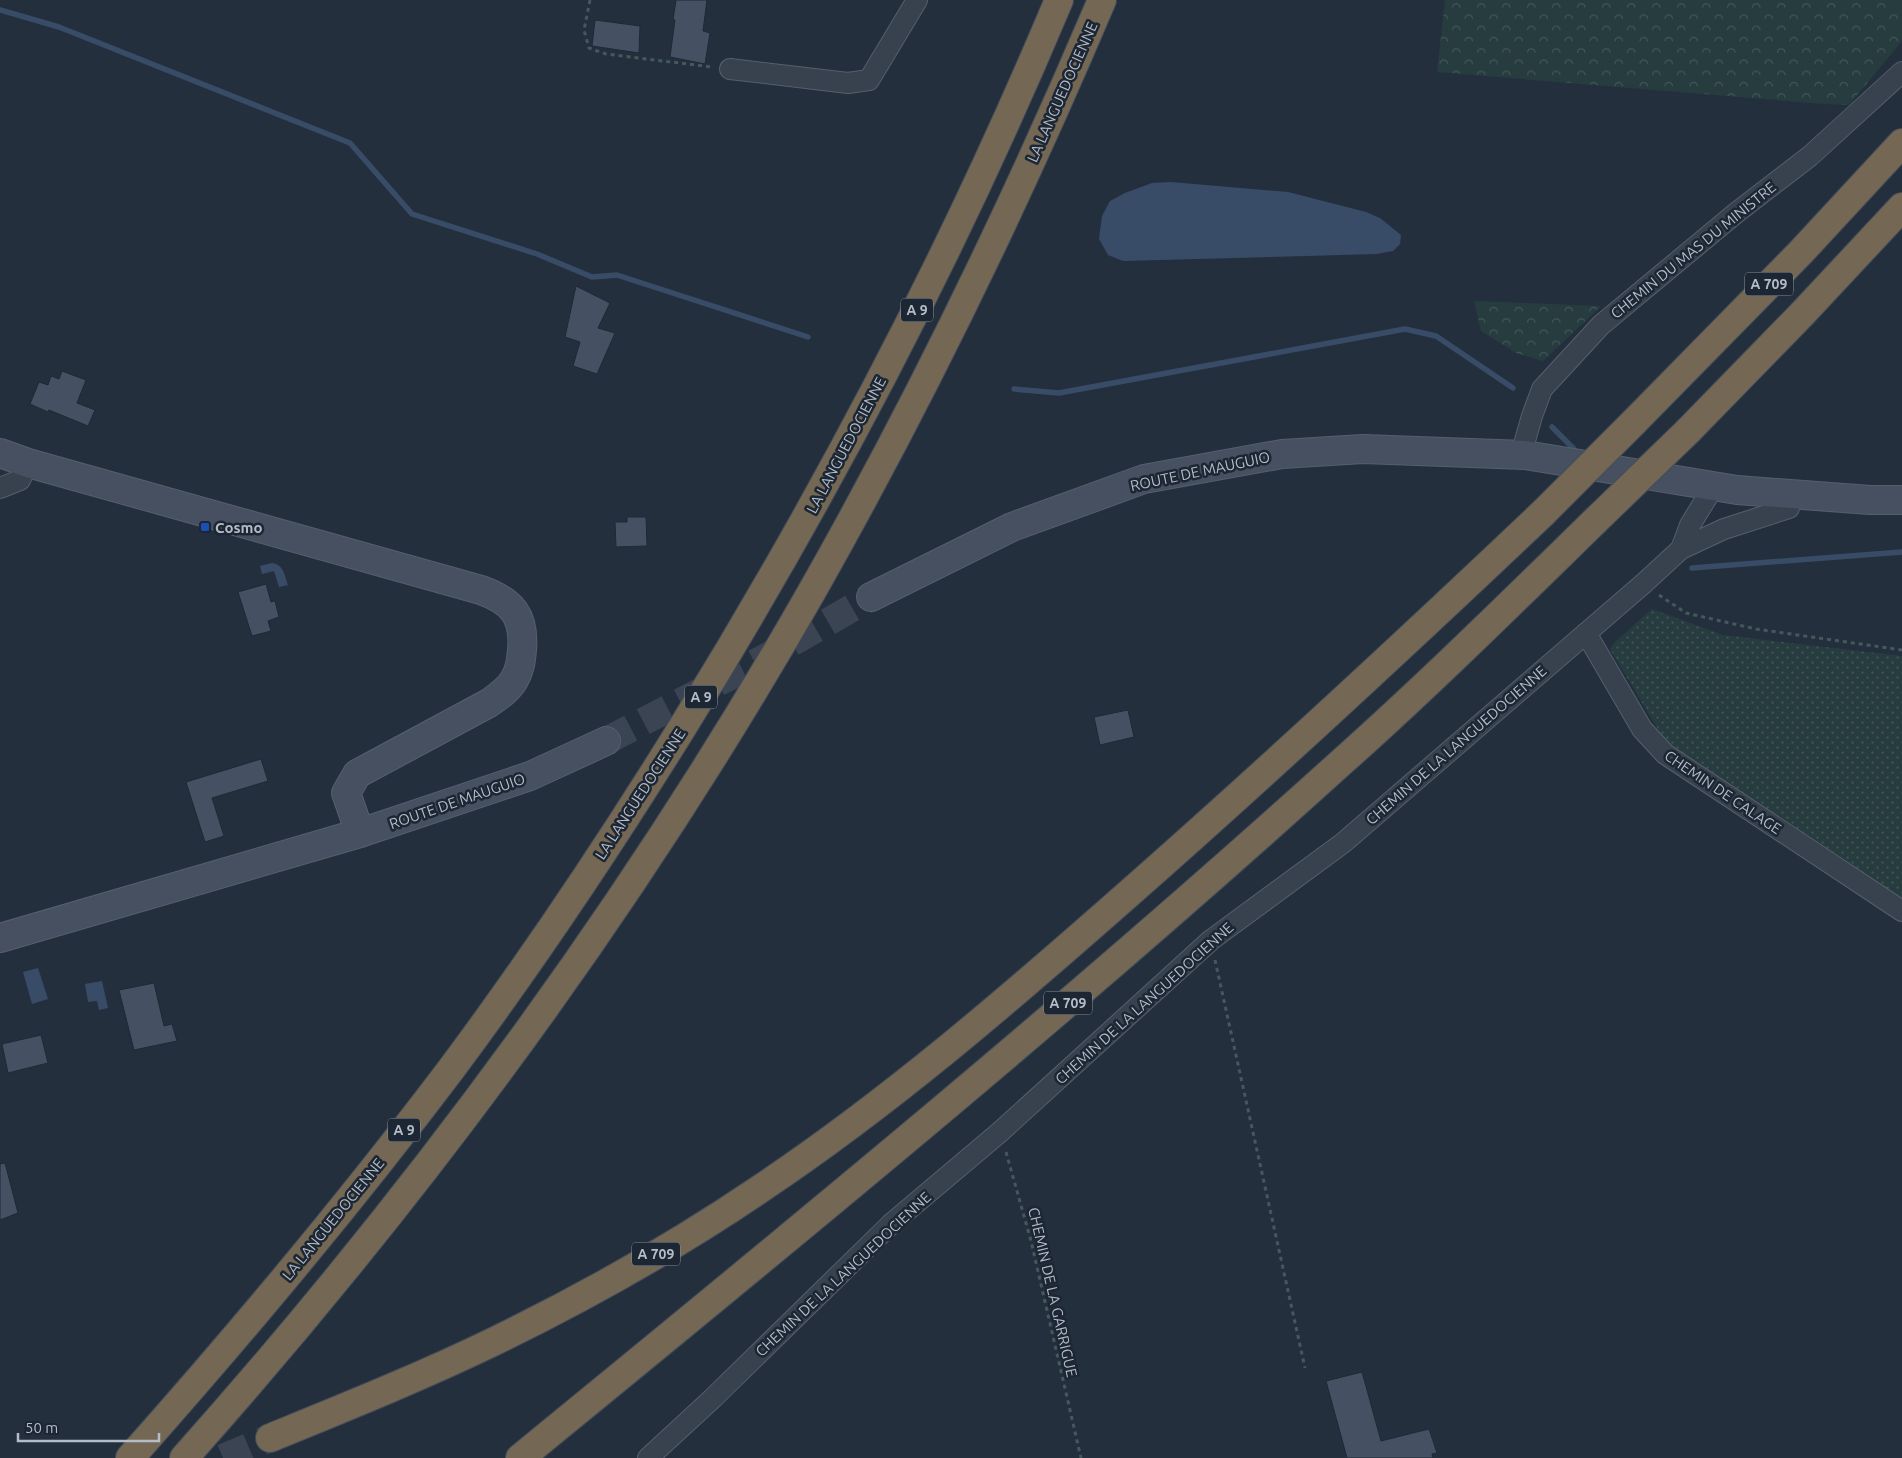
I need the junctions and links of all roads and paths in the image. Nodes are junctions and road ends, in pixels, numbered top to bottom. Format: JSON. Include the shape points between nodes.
{"nodes":[{"id":1,"x":590,"y":0,"type":"edge"},
{"id":2,"x":916,"y":0,"type":"edge"},
{"id":3,"x":1059,"y":0,"type":"edge"},
{"id":4,"x":1102,"y":0,"type":"edge"},
{"id":5,"x":730,"y":69,"type":"joint"},
{"id":6,"x":1902,"y":72,"type":"edge"},
{"id":7,"x":1902,"y":143,"type":"edge"},
{"id":8,"x":1902,"y":207,"type":"edge"},
{"id":9,"x":0,"y":453,"type":"edge"},
{"id":10,"x":1538,"y":456,"type":"junction"},
{"id":11,"x":28,"y":463,"type":"junction"},
{"id":12,"x":0,"y":488,"type":"edge"},
{"id":13,"x":1725,"y":488,"type":"junction"},
{"id":14,"x":1902,"y":500,"type":"edge"},
{"id":15,"x":1789,"y":508,"type":"junction"},
{"id":16,"x":1902,"y":518,"type":"edge"},
{"id":17,"x":1682,"y":549,"type":"junction"},
{"id":18,"x":1643,"y":584,"type":"junction"},
{"id":19,"x":871,"y":597,"type":"tunnel mouth"},
{"id":20,"x":1586,"y":633,"type":"junction"},
{"id":21,"x":1902,"y":650,"type":"edge"},
{"id":22,"x":606,"y":741,"type":"tunnel mouth"},
{"id":23,"x":360,"y":833,"type":"junction"},
{"id":24,"x":1902,"y":910,"type":"edge"},
{"id":25,"x":0,"y":938,"type":"edge"},
{"id":26,"x":1211,"y":940,"type":"junction"},
{"id":27,"x":1000,"y":1132,"type":"junction"},
{"id":28,"x":1305,"y":1368,"type":"dead end"},
{"id":29,"x":270,"y":1438,"type":"tunnel mouth"},
{"id":30,"x":130,"y":1458,"type":"edge"},
{"id":31,"x":184,"y":1458,"type":"edge"},
{"id":32,"x":520,"y":1458,"type":"edge"},
{"id":33,"x":648,"y":1458,"type":"edge"},
{"id":34,"x":1081,"y":1458,"type":"edge"}],
"edges":[{"from":1,"to":5,"type":"path","via":[[584,30],[589,48],[606,54]]},
{"from":2,"to":5,"type":"street","via":[[869,80],[848,83]]},
{"from":3,"to":30,"type":"highway","name":"LA LANGUEDOCIENNE","number":"A 9","via":[[961,220],[878,386],[774,577],[648,783],[494,1009],[393,1145],[318,1240]]},
{"from":4,"to":31,"type":"highway","name":"LA LANGUEDOCIENNE","number":"A 9","via":[[1006,217],[929,374],[809,596],[704,768],[627,888],[474,1104],[347,1268]]},
{"from":6,"to":10,"type":"street","name":"CHEMIN DU MAS DU MINISTRE","via":[[1810,156],[1601,324],[1542,388],[1524,444]]},
{"from":7,"to":29,"type":"highway","number":"A 709","bridge":true,"via":[[1801,252],[1543,513],[1330,714],[1053,960],[922,1071],[756,1192],[624,1273],[427,1373]]},
{"from":8,"to":32,"type":"highway","number":"A 709","bridge":true,"via":[[1688,431],[1354,751],[1101,975],[802,1228]]},
{"from":9,"to":11,"type":"street"},
{"from":10,"to":13,"type":"street","name":"ROUTE DE MAUGUIO"},
{"from":10,"to":19,"type":"street","name":"ROUTE DE MAUGUIO","via":[[1363,449],[1291,453],[1144,480],[1012,527]]},
{"from":11,"to":12,"type":"street","via":[[20,480]]},
{"from":11,"to":23,"type":"street","via":[[481,590],[508,603],[521,624],[523,639],[520,667],[514,680],[489,704],[357,774],[346,793]]},
{"from":13,"to":14,"type":"street"},
{"from":13,"to":15,"type":"street"},
{"from":13,"to":17,"type":"street","name":"CHEMIN DE LA LANGUEDOCIENNE","via":[[1690,525]]},
{"from":15,"to":16,"type":"street","via":[[1864,518]]},
{"from":15,"to":17,"type":"street","name":"CHEMIN DE LA LANGUEDOCIENNE","via":[[1724,529]]},
{"from":17,"to":18,"type":"street","name":"CHEMIN DE LA LANGUEDOCIENNE"},
{"from":18,"to":20,"type":"street","name":"CHEMIN DE LA LANGUEDOCIENNE"},
{"from":18,"to":21,"type":"path","via":[[1686,613],[1756,629]]},
{"from":20,"to":24,"type":"street","name":"CHEMIN DE CALAGE","via":[[1642,730],[1665,754]]},
{"from":20,"to":26,"type":"street","name":"CHEMIN DE LA LANGUEDOCIENNE","via":[[1343,842]]},
{"from":22,"to":23,"type":"street","name":"ROUTE DE MAUGUIO","via":[[530,776]]},
{"from":23,"to":25,"type":"street","name":"ROUTE DE MAUGUIO"},
{"from":26,"to":27,"type":"street","name":"CHEMIN DE LA LANGUEDOCIENNE"},
{"from":26,"to":28,"type":"path"},
{"from":27,"to":33,"type":"street","name":"CHEMIN DE LA LANGUEDOCIENNE","via":[[891,1224]]},
{"from":27,"to":34,"type":"path","name":"CHEMIN DE LA GARRIGUE","via":[[1031,1241]]}]}
